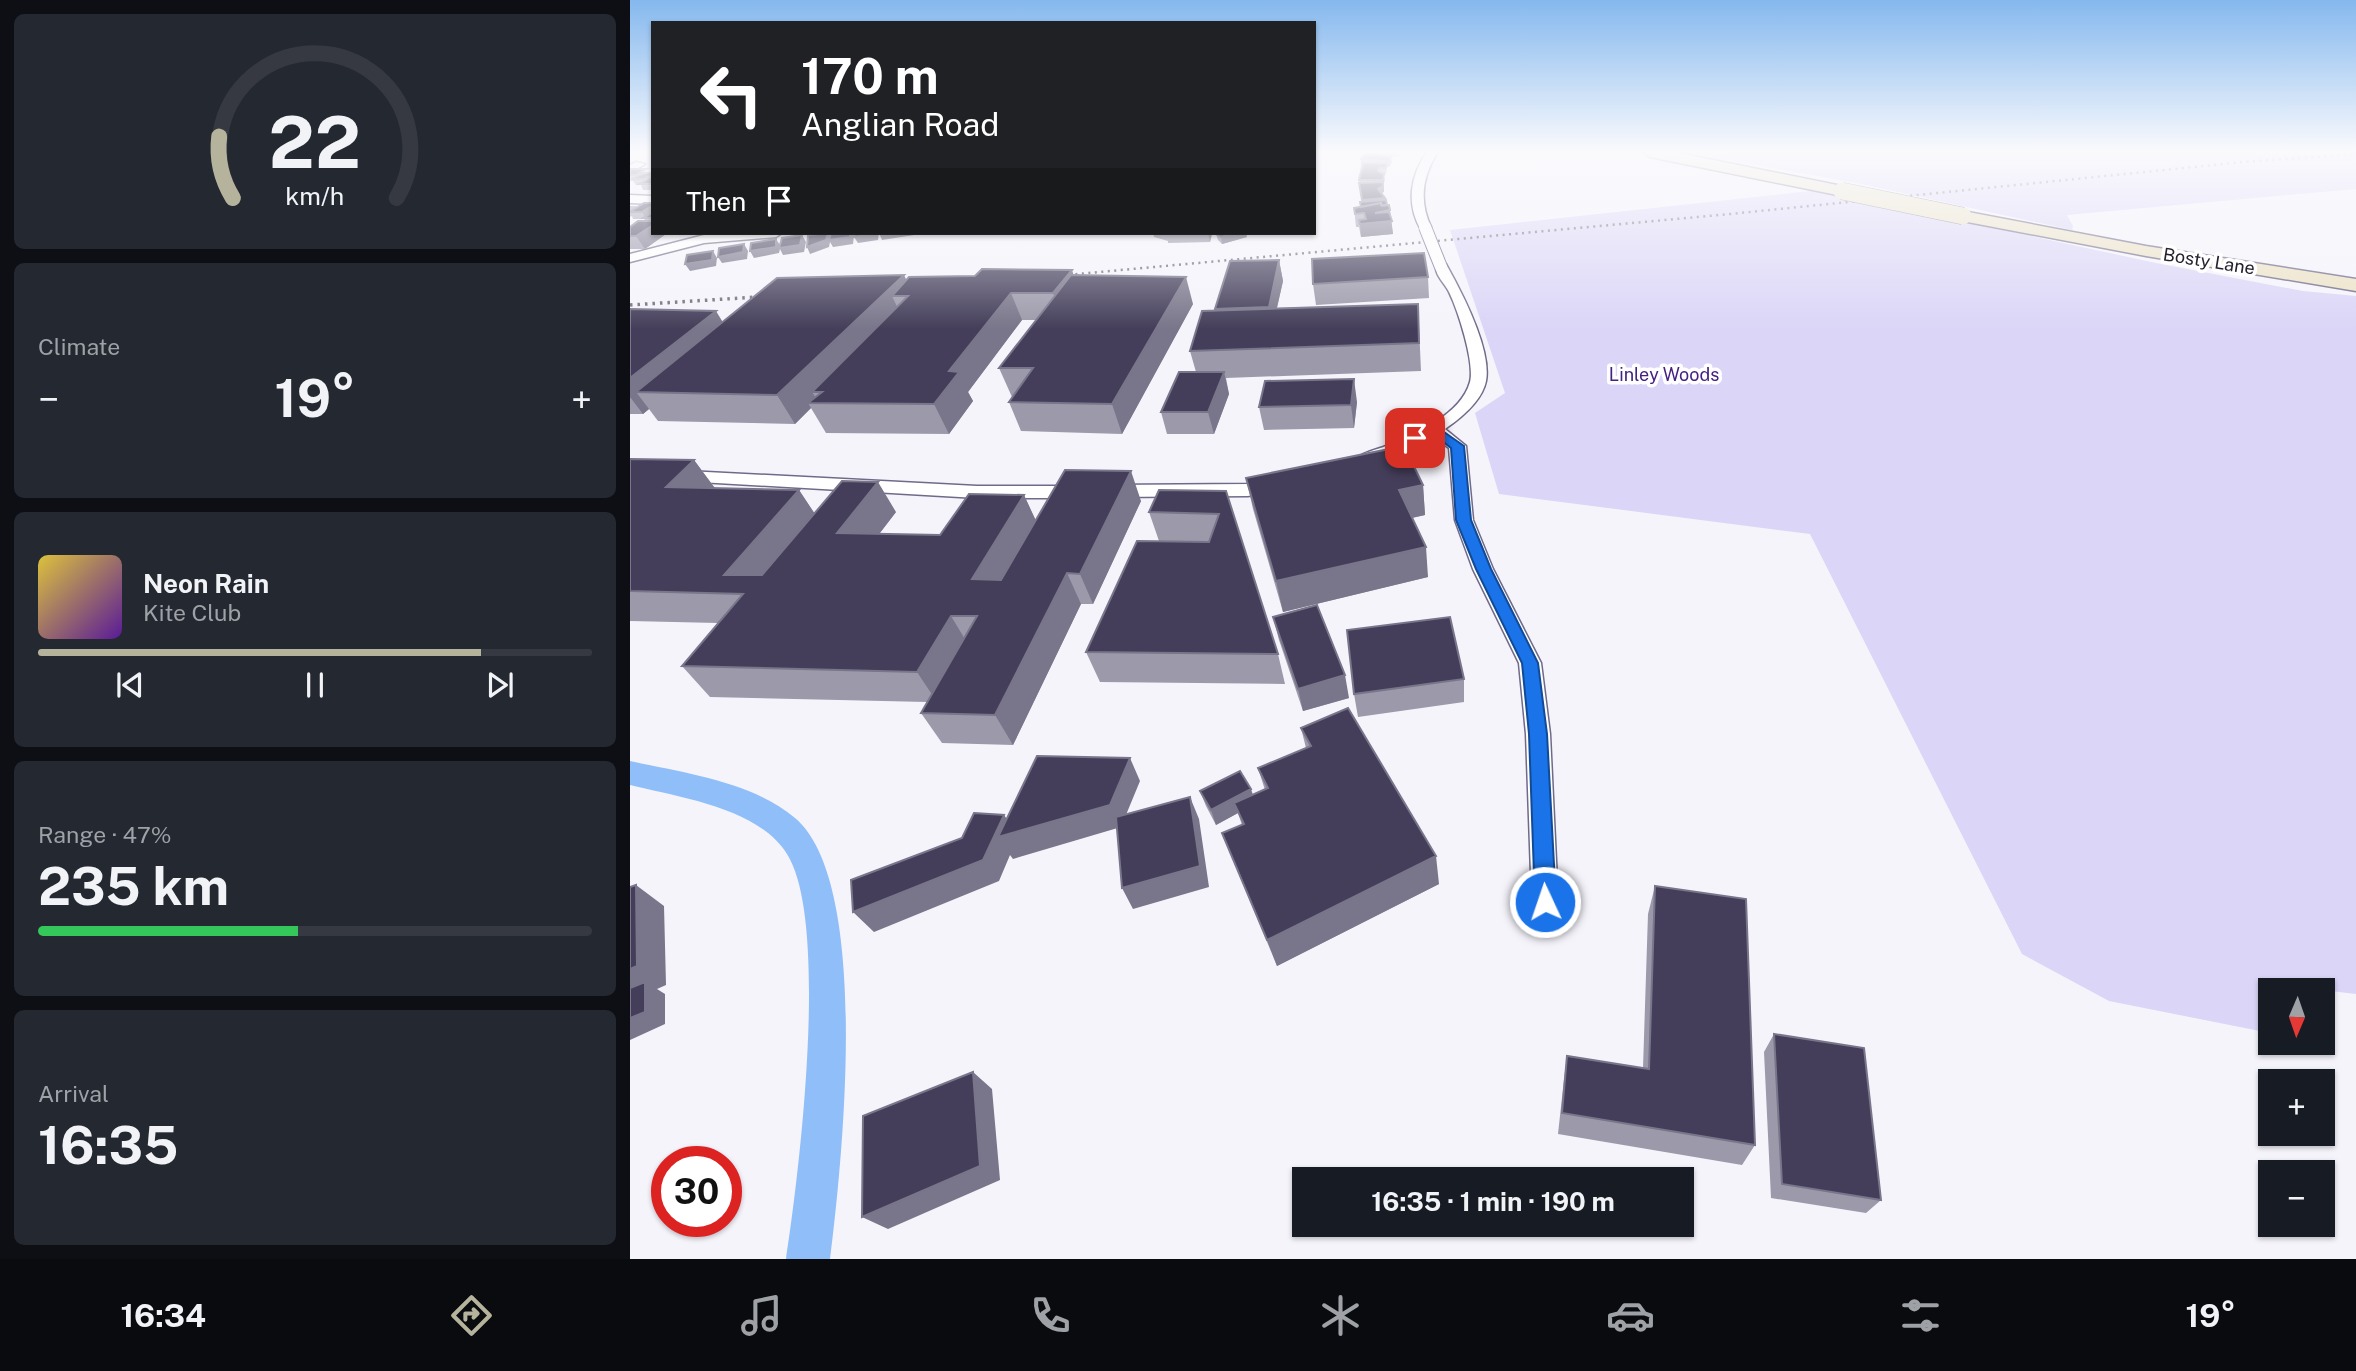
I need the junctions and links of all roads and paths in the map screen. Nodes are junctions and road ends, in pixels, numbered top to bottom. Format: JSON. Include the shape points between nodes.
{"nodes":[{"id":1,"x":1421,"y":211,"type":"edge"},
{"id":2,"x":1938,"y":211,"type":"edge"},
{"id":3,"x":729,"y":235,"type":"edge"},
{"id":4,"x":705,"y":236,"type":"edge"},
{"id":5,"x":630,"y":258,"type":"edge"},
{"id":6,"x":2356,"y":285,"type":"edge"},
{"id":7,"x":1434,"y":429,"type":"junction"},
{"id":8,"x":1352,"y":463,"type":"edge"},
{"id":9,"x":630,"y":473,"type":"edge"},
{"id":10,"x":1300,"y":479,"type":"edge"},
{"id":11,"x":1545,"y":902,"type":"dead end"}],
"edges":[{"from":1,"to":7,"type":"street","bridge":true,"via":[[1441,267],[1457,293],[1479,382],[1462,407]]},
{"from":2,"to":6,"type":"main road","name":"Bosty Lane","bridge":true},
{"from":3,"to":4,"type":"street"},
{"from":4,"to":5,"type":"street"},
{"from":7,"to":8,"type":"street"},
{"from":7,"to":11,"type":"street","via":[[1458,446],[1464,520],[1530,663],[1538,734]]},
{"from":9,"to":10,"type":"street","via":[[977,492],[1248,490]]}]}
